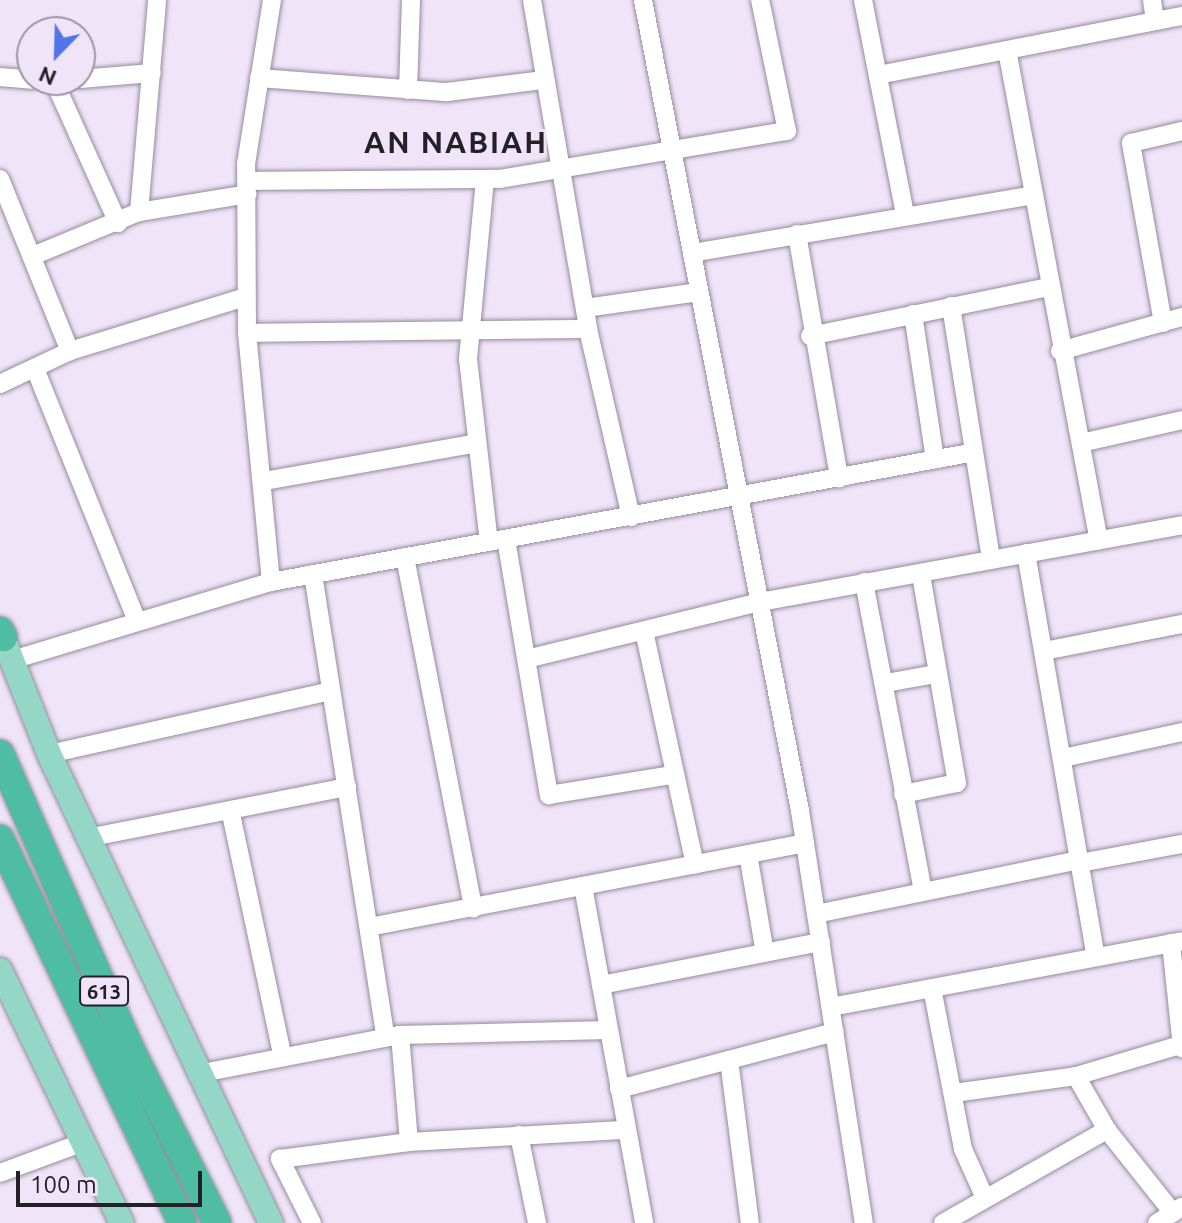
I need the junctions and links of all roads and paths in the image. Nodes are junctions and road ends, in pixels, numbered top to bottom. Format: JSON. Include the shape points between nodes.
{"nodes":[{"id":1,"x":157,"y":0,"type":"edge"},
{"id":2,"x":272,"y":0,"type":"edge"},
{"id":3,"x":411,"y":0,"type":"edge"},
{"id":4,"x":532,"y":0,"type":"edge"},
{"id":5,"x":643,"y":0,"type":"edge"},
{"id":6,"x":760,"y":0,"type":"edge"},
{"id":7,"x":863,"y":0,"type":"edge"},
{"id":8,"x":1152,"y":0,"type":"edge"},
{"id":9,"x":1182,"y":16,"type":"edge"},
{"id":10,"x":1155,"y":21,"type":"junction"},
{"id":11,"x":1007,"y":50,"type":"junction"},
{"id":12,"x":152,"y":73,"type":"junction"},
{"id":13,"x":878,"y":75,"type":"junction"},
{"id":14,"x":96,"y":78,"type":"edge"},
{"id":15,"x":259,"y":78,"type":"junction"},
{"id":16,"x":544,"y":80,"type":"junction"},
{"id":17,"x":408,"y":90,"type":"junction"},
{"id":18,"x":56,"y":96,"type":"edge"},
{"id":19,"x":1180,"y":137,"type":"edge"},
{"id":20,"x":673,"y":155,"type":"junction"},
{"id":21,"x":565,"y":170,"type":"junction"},
{"id":22,"x":0,"y":179,"type":"edge"},
{"id":23,"x":485,"y":179,"type":"junction"},
{"id":24,"x":247,"y":188,"type":"junction"},
{"id":25,"x":1029,"y":196,"type":"junction"},
{"id":26,"x":139,"y":212,"type":"junction"},
{"id":27,"x":905,"y":214,"type":"junction"},
{"id":28,"x":118,"y":223,"type":"junction"},
{"id":29,"x":797,"y":234,"type":"junction"},
{"id":30,"x":692,"y":253,"type":"junction"},
{"id":31,"x":35,"y":255,"type":"junction"},
{"id":32,"x":1048,"y":287,"type":"junction"},
{"id":33,"x":699,"y":292,"type":"junction"},
{"id":34,"x":246,"y":297,"type":"junction"},
{"id":35,"x":951,"y":306,"type":"junction"},
{"id":36,"x":585,"y":308,"type":"junction"},
{"id":37,"x":913,"y":314,"type":"junction"},
{"id":38,"x":1182,"y":317,"type":"edge"},
{"id":39,"x":1163,"y":323,"type":"junction"},
{"id":40,"x":588,"y":329,"type":"junction"},
{"id":41,"x":470,"y":332,"type":"junction"},
{"id":42,"x":247,"y":333,"type":"junction"},
{"id":43,"x":810,"y":336,"type":"junction"},
{"id":44,"x":70,"y":351,"type":"junction"},
{"id":45,"x":1060,"y":351,"type":"junction"},
{"id":46,"x":36,"y":371,"type":"junction"},
{"id":47,"x":0,"y":384,"type":"edge"},
{"id":48,"x":1182,"y":420,"type":"edge"},
{"id":49,"x":477,"y":443,"type":"junction"},
{"id":50,"x":1081,"y":443,"type":"junction"},
{"id":51,"x":970,"y":453,"type":"junction"},
{"id":52,"x":935,"y":459,"type":"junction"},
{"id":53,"x":839,"y":478,"type":"junction"},
{"id":54,"x":264,"y":481,"type":"junction"},
{"id":55,"x":739,"y":497,"type":"junction"},
{"id":56,"x":631,"y":517,"type":"junction"},
{"id":57,"x":1182,"y":525,"type":"edge"},
{"id":58,"x":1099,"y":540,"type":"junction"},
{"id":59,"x":498,"y":541,"type":"junction"},
{"id":60,"x":1026,"y":553,"type":"junction"},
{"id":61,"x":405,"y":557,"type":"junction"},
{"id":62,"x":991,"y":558,"type":"junction"},
{"id":63,"x":313,"y":574,"type":"junction"},
{"id":64,"x":921,"y":574,"type":"junction"},
{"id":65,"x":271,"y":582,"type":"junction"},
{"id":66,"x":864,"y":582,"type":"junction"},
{"id":67,"x":760,"y":602,"type":"junction"},
{"id":68,"x":137,"y":621,"type":"junction"},
{"id":69,"x":1182,"y":624,"type":"edge"},
{"id":70,"x":644,"y":631,"type":"junction"},
{"id":71,"x":4,"y":639,"type":"edge"},
{"id":72,"x":1044,"y":651,"type":"junction"},
{"id":73,"x":530,"y":658,"type":"junction"},
{"id":74,"x":936,"y":674,"type":"junction"},
{"id":75,"x":886,"y":683,"type":"junction"},
{"id":76,"x":331,"y":691,"type":"junction"},
{"id":77,"x":1182,"y":732,"type":"edge"},
{"id":78,"x":0,"y":754,"type":"edge"},
{"id":79,"x":49,"y":754,"type":"junction"},
{"id":80,"x":1063,"y":758,"type":"junction"},
{"id":81,"x":671,"y":775,"type":"junction"},
{"id":82,"x":347,"y":787,"type":"junction"},
{"id":83,"x":903,"y":794,"type":"junction"},
{"id":84,"x":231,"y":814,"type":"junction"},
{"id":85,"x":87,"y":838,"type":"junction"},
{"id":86,"x":0,"y":839,"type":"edge"},
{"id":87,"x":805,"y":843,"type":"junction"},
{"id":88,"x":1182,"y":844,"type":"edge"},
{"id":89,"x":748,"y":854,"type":"junction"},
{"id":90,"x":1080,"y":862,"type":"junction"},
{"id":91,"x":695,"y":865,"type":"junction"},
{"id":92,"x":583,"y":886,"type":"junction"},
{"id":93,"x":923,"y":891,"type":"junction"},
{"id":94,"x":473,"y":908,"type":"junction"},
{"id":95,"x":816,"y":914,"type":"junction"},
{"id":96,"x":369,"y":927,"type":"junction"},
{"id":97,"x":821,"y":942,"type":"junction"},
{"id":98,"x":1177,"y":942,"type":"edge"},
{"id":99,"x":765,"y":953,"type":"junction"},
{"id":100,"x":1096,"y":957,"type":"junction"},
{"id":101,"x":0,"y":970,"type":"edge"},
{"id":102,"x":601,"y":985,"type":"junction"},
{"id":103,"x":932,"y":988,"type":"junction"},
{"id":104,"x":831,"y":1007,"type":"junction"},
{"id":105,"x":609,"y":1030,"type":"junction"},
{"id":106,"x":835,"y":1032,"type":"junction"},
{"id":107,"x":393,"y":1035,"type":"junction"},
{"id":108,"x":1181,"y":1046,"type":"edge"},
{"id":109,"x":282,"y":1053,"type":"junction"},
{"id":110,"x":729,"y":1060,"type":"junction"},
{"id":111,"x":197,"y":1074,"type":"junction"},
{"id":112,"x":1076,"y":1076,"type":"junction"},
{"id":113,"x":619,"y":1089,"type":"junction"},
{"id":114,"x":954,"y":1093,"type":"junction"},
{"id":115,"x":627,"y":1130,"type":"junction"},
{"id":116,"x":1107,"y":1130,"type":"junction"},
{"id":117,"x":519,"y":1135,"type":"junction"},
{"id":118,"x":409,"y":1142,"type":"junction"},
{"id":119,"x":81,"y":1143,"type":"junction"},
{"id":120,"x":0,"y":1173,"type":"edge"},
{"id":121,"x":984,"y":1196,"type":"junction"},
{"id":122,"x":1177,"y":1210,"type":"edge"},
{"id":123,"x":122,"y":1223,"type":"edge"},
{"id":124,"x":182,"y":1223,"type":"edge"},
{"id":125,"x":217,"y":1223,"type":"edge"},
{"id":126,"x":271,"y":1223,"type":"edge"},
{"id":127,"x":312,"y":1223,"type":"edge"},
{"id":128,"x":537,"y":1223,"type":"edge"},
{"id":129,"x":644,"y":1223,"type":"edge"},
{"id":130,"x":750,"y":1223,"type":"edge"},
{"id":131,"x":864,"y":1223,"type":"edge"},
{"id":132,"x":943,"y":1223,"type":"edge"},
{"id":133,"x":1157,"y":1223,"type":"edge"}],
"edges":[{"from":1,"to":12,"type":"street"},
{"from":2,"to":15,"type":"street"},
{"from":3,"to":17,"type":"street"},
{"from":4,"to":16,"type":"street"},
{"from":5,"to":20,"type":"street"},
{"from":6,"to":20,"type":"street","via":[[787,131]]},
{"from":7,"to":13,"type":"street"},
{"from":8,"to":10,"type":"street"},
{"from":9,"to":10,"type":"street"},
{"from":10,"to":11,"type":"street"},
{"from":11,"to":13,"type":"street"},
{"from":11,"to":25,"type":"street"},
{"from":12,"to":14,"type":"street"},
{"from":12,"to":26,"type":"street"},
{"from":13,"to":27,"type":"street"},
{"from":15,"to":17,"type":"street"},
{"from":15,"to":24,"type":"street"},
{"from":16,"to":17,"type":"street"},
{"from":16,"to":21,"type":"street"},
{"from":18,"to":28,"type":"street"},
{"from":19,"to":39,"type":"street","via":[[1131,143]]},
{"from":20,"to":21,"type":"street"},
{"from":20,"to":30,"type":"street"},
{"from":21,"to":23,"type":"street"},
{"from":21,"to":36,"type":"street"},
{"from":22,"to":31,"type":"street"},
{"from":23,"to":24,"type":"street"},
{"from":23,"to":41,"type":"street"},
{"from":24,"to":26,"type":"street"},
{"from":24,"to":34,"type":"street"},
{"from":25,"to":27,"type":"street"},
{"from":25,"to":32,"type":"street"},
{"from":26,"to":28,"type":"street"},
{"from":27,"to":29,"type":"street"},
{"from":28,"to":31,"type":"street"},
{"from":29,"to":30,"type":"street"},
{"from":29,"to":43,"type":"street"},
{"from":30,"to":33,"type":"street"},
{"from":31,"to":44,"type":"street"},
{"from":32,"to":35,"type":"street"},
{"from":32,"to":45,"type":"street"},
{"from":33,"to":36,"type":"street"},
{"from":33,"to":55,"type":"street"},
{"from":34,"to":42,"type":"street"},
{"from":34,"to":44,"type":"street"},
{"from":35,"to":37,"type":"street"},
{"from":35,"to":51,"type":"street"},
{"from":36,"to":40,"type":"street"},
{"from":37,"to":43,"type":"street"},
{"from":37,"to":52,"type":"street"},
{"from":38,"to":39,"type":"street"},
{"from":39,"to":45,"type":"street"},
{"from":40,"to":41,"type":"street"},
{"from":40,"to":56,"type":"street"},
{"from":41,"to":42,"type":"street"},
{"from":41,"to":49,"type":"street"},
{"from":42,"to":54,"type":"street"},
{"from":43,"to":53,"type":"street"},
{"from":44,"to":46,"type":"street"},
{"from":45,"to":50,"type":"street"},
{"from":46,"to":47,"type":"street"},
{"from":46,"to":68,"type":"street"},
{"from":48,"to":50,"type":"street"},
{"from":49,"to":54,"type":"street"},
{"from":49,"to":59,"type":"street"},
{"from":50,"to":58,"type":"street"},
{"from":51,"to":52,"type":"street"},
{"from":51,"to":62,"type":"street"},
{"from":52,"to":53,"type":"street"},
{"from":53,"to":55,"type":"street"},
{"from":54,"to":65,"type":"street"},
{"from":55,"to":56,"type":"street"},
{"from":55,"to":67,"type":"street"},
{"from":56,"to":59,"type":"street"},
{"from":57,"to":58,"type":"street"},
{"from":58,"to":60,"type":"street"},
{"from":59,"to":61,"type":"street"},
{"from":59,"to":73,"type":"street"},
{"from":60,"to":62,"type":"street"},
{"from":60,"to":72,"type":"street"},
{"from":61,"to":63,"type":"street"},
{"from":61,"to":94,"type":"street"},
{"from":62,"to":64,"type":"street"},
{"from":63,"to":65,"type":"street"},
{"from":63,"to":76,"type":"street"},
{"from":64,"to":66,"type":"street"},
{"from":64,"to":74,"type":"street"},
{"from":65,"to":68,"type":"street"},
{"from":66,"to":67,"type":"street"},
{"from":66,"to":75,"type":"street"},
{"from":67,"to":70,"type":"street"},
{"from":67,"to":87,"type":"street"},
{"from":68,"to":71,"type":"street"},
{"from":69,"to":72,"type":"street"},
{"from":70,"to":73,"type":"street"},
{"from":70,"to":81,"type":"street"},
{"from":71,"to":79,"type":"main road"},
{"from":72,"to":80,"type":"street"},
{"from":73,"to":81,"type":"street","via":[[549,795]]},
{"from":74,"to":75,"type":"street"},
{"from":74,"to":83,"type":"street","via":[[957,783]]},
{"from":75,"to":83,"type":"street"},
{"from":76,"to":79,"type":"street"},
{"from":76,"to":82,"type":"street"},
{"from":77,"to":80,"type":"street"},
{"from":78,"to":125,"type":"highway","number":"613","via":[[131,1051]]},
{"from":79,"to":85,"type":"main road"},
{"from":80,"to":90,"type":"street"},
{"from":81,"to":91,"type":"street"},
{"from":82,"to":84,"type":"street"},
{"from":82,"to":96,"type":"street"},
{"from":83,"to":93,"type":"street"},
{"from":84,"to":85,"type":"street"},
{"from":84,"to":109,"type":"street"},
{"from":85,"to":111,"type":"main road"},
{"from":86,"to":124,"type":"highway","number":"613"},
{"from":87,"to":89,"type":"street"},
{"from":87,"to":95,"type":"street"},
{"from":88,"to":90,"type":"street"},
{"from":89,"to":91,"type":"street"},
{"from":89,"to":99,"type":"street"},
{"from":90,"to":93,"type":"street"},
{"from":90,"to":100,"type":"street"},
{"from":91,"to":92,"type":"street"},
{"from":92,"to":94,"type":"street"},
{"from":92,"to":102,"type":"street"},
{"from":93,"to":95,"type":"street"},
{"from":94,"to":96,"type":"street"},
{"from":95,"to":97,"type":"street"},
{"from":96,"to":107,"type":"street"},
{"from":97,"to":99,"type":"street"},
{"from":97,"to":104,"type":"street"},
{"from":98,"to":100,"type":"street"},
{"from":98,"to":108,"type":"street"},
{"from":99,"to":102,"type":"street"},
{"from":100,"to":103,"type":"street"},
{"from":101,"to":119,"type":"main road"},
{"from":102,"to":105,"type":"street"},
{"from":103,"to":104,"type":"street"},
{"from":103,"to":114,"type":"street"},
{"from":104,"to":106,"type":"street"},
{"from":105,"to":107,"type":"street"},
{"from":105,"to":113,"type":"street"},
{"from":106,"to":110,"type":"street"},
{"from":106,"to":131,"type":"street"},
{"from":107,"to":109,"type":"street"},
{"from":107,"to":118,"type":"street"},
{"from":108,"to":112,"type":"street"},
{"from":109,"to":111,"type":"street"},
{"from":110,"to":113,"type":"street"},
{"from":110,"to":130,"type":"street"},
{"from":111,"to":126,"type":"main road"},
{"from":112,"to":114,"type":"street"},
{"from":112,"to":116,"type":"street"},
{"from":113,"to":115,"type":"street"},
{"from":114,"to":121,"type":"street","via":[[963,1149]]},
{"from":115,"to":117,"type":"street"},
{"from":115,"to":129,"type":"street"},
{"from":116,"to":121,"type":"street"},
{"from":116,"to":122,"type":"street"},
{"from":117,"to":118,"type":"street"},
{"from":117,"to":128,"type":"street"},
{"from":118,"to":127,"type":"street","via":[[280,1159]]},
{"from":119,"to":120,"type":"street"},
{"from":119,"to":123,"type":"main road"},
{"from":121,"to":132,"type":"street"},
{"from":122,"to":133,"type":"street"}]}
